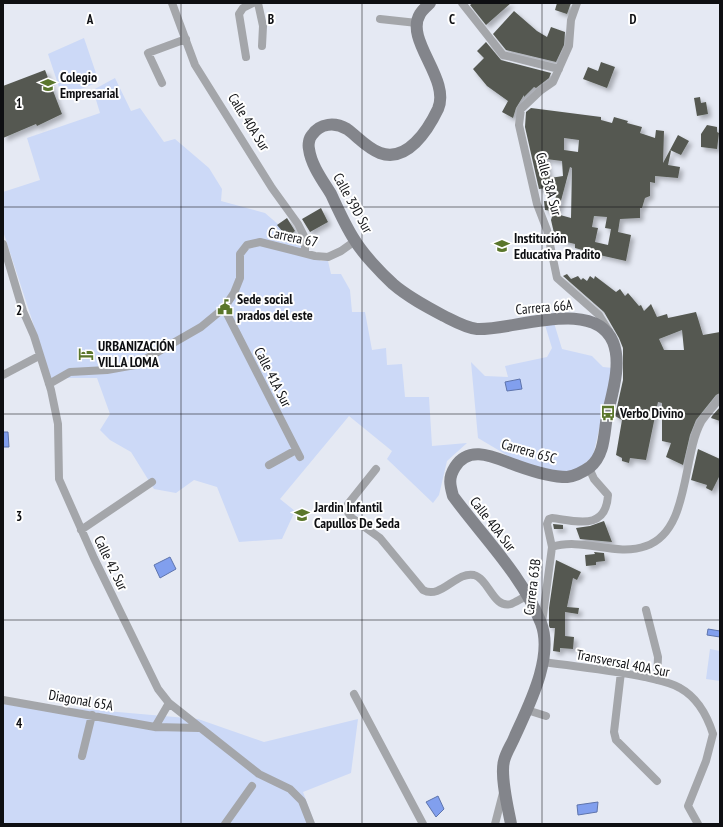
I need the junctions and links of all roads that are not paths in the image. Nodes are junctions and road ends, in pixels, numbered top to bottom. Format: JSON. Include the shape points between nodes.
{"nodes":[{"id":1,"x":172,"y":3,"type":"edge"},
{"id":2,"x":254,"y":3,"type":"edge"},
{"id":3,"x":258,"y":3,"type":"edge"},
{"id":4,"x":430,"y":3,"type":"edge"},
{"id":5,"x":462,"y":3,"type":"edge"},
{"id":6,"x":577,"y":3,"type":"edge"},
{"id":7,"x":380,"y":19,"type":"dead end"},
{"id":8,"x":417,"y":23,"type":"junction"},
{"id":9,"x":186,"y":39,"type":"junction"},
{"id":10,"x":262,"y":46,"type":"dead end"},
{"id":11,"x":246,"y":56,"type":"dead end"},
{"id":12,"x":559,"y":69,"type":"junction"},
{"id":13,"x":162,"y":83,"type":"dead end"},
{"id":14,"x":355,"y":241,"type":"junction"},
{"id":15,"x":3,"y":244,"type":"edge"},
{"id":16,"x":306,"y":252,"type":"junction"},
{"id":17,"x":224,"y":308,"type":"junction"},
{"id":18,"x":470,"y":328,"type":"joint"},
{"id":19,"x":612,"y":341,"type":"junction"},
{"id":20,"x":39,"y":356,"type":"junction"},
{"id":21,"x":3,"y":375,"type":"edge"},
{"id":22,"x":49,"y":384,"type":"junction"},
{"id":23,"x":720,"y":398,"type":"edge"},
{"id":24,"x":460,"y":460,"type":"joint"},
{"id":25,"x":269,"y":465,"type":"dead end"},
{"id":26,"x":589,"y":468,"type":"junction"},
{"id":27,"x":376,"y":469,"type":"dead end"},
{"id":28,"x":152,"y":482,"type":"dead end"},
{"id":29,"x":81,"y":530,"type":"junction"},
{"id":30,"x":552,"y":547,"type":"junction"},
{"id":31,"x":527,"y":596,"type":"junction"},
{"id":32,"x":646,"y":610,"type":"dead end"},
{"id":33,"x":542,"y":624,"type":"junction"},
{"id":34,"x":544,"y":662,"type":"junction"},
{"id":35,"x":621,"y":672,"type":"junction"},
{"id":36,"x":657,"y":680,"type":"junction"},
{"id":37,"x":354,"y":694,"type":"dead end"},
{"id":38,"x":3,"y":700,"type":"edge"},
{"id":39,"x":169,"y":703,"type":"junction"},
{"id":40,"x":527,"y":710,"type":"junction"},
{"id":41,"x":92,"y":715,"type":"junction"},
{"id":42,"x":546,"y":716,"type":"dead end"},
{"id":43,"x":155,"y":726,"type":"junction"},
{"id":44,"x":199,"y":728,"type":"junction"},
{"id":45,"x":717,"y":734,"type":"edge"},
{"id":46,"x":82,"y":756,"type":"dead end"},
{"id":47,"x":657,"y":781,"type":"dead end"},
{"id":48,"x":252,"y":786,"type":"dead end"},
{"id":49,"x":504,"y":788,"type":"junction"},
{"id":50,"x":225,"y":824,"type":"edge"},
{"id":51,"x":311,"y":824,"type":"edge"},
{"id":52,"x":423,"y":824,"type":"edge"},
{"id":53,"x":495,"y":824,"type":"edge"},
{"id":54,"x":511,"y":824,"type":"edge"},
{"id":55,"x":698,"y":824,"type":"edge"}],
"edges":[{"from":1,"to":9,"type":"street","name":"Calle 40A Sur"},
{"from":2,"to":11,"type":"street","via":[[243,8],[239,14]]},
{"from":3,"to":10,"type":"street"},
{"from":4,"to":8,"type":"main road","via":[[420,13]]},
{"from":5,"to":12,"type":"street","via":[[504,55]]},
{"from":6,"to":12,"type":"street","via":[[571,20],[569,46]]},
{"from":7,"to":8,"type":"street"},
{"from":8,"to":14,"type":"main road","name":"Calle 39D Sur","via":[[424,52],[441,92],[440,106],[424,133],[414,144],[388,155],[373,150],[346,128],[326,124],[309,140],[309,150],[316,167]]},
{"from":9,"to":13,"type":"street","via":[[148,53]]},
{"from":9,"to":16,"type":"street","name":"Calle 40A Sur","via":[[195,65],[272,188],[298,224],[305,238]]},
{"from":12,"to":19,"type":"street","name":"Calle 38A Sur","via":[[553,82],[521,109],[519,125],[557,278],[599,315]]},
{"from":14,"to":16,"type":"street","name":"Carrera 67","via":[[328,257]]},
{"from":14,"to":18,"type":"main road","name":"Calle 39D Sur","via":[[393,284],[442,315]]},
{"from":15,"to":20,"type":"street","name":"Calle 42 Sur"},
{"from":16,"to":17,"type":"street","name":"Carrera 67","via":[[260,242],[247,245],[240,254],[240,278]]},
{"from":17,"to":22,"type":"street","name":"Carrera 67","via":[[201,327],[135,365],[70,372]]},
{"from":17,"to":25,"type":"street","name":"Calle 41A Sur","via":[[298,454]]},
{"from":18,"to":19,"type":"main road","name":"Carrera 66A","via":[[487,329],[580,318],[601,327]]},
{"from":19,"to":26,"type":"main road","name":"Calle 38A Sur","via":[[616,367],[603,443],[598,458]]},
{"from":20,"to":21,"type":"street"},
{"from":20,"to":22,"type":"street","name":"Calle 42 Sur"},
{"from":22,"to":29,"type":"street","name":"Calle 42 Sur","via":[[58,424],[59,479]]},
{"from":23,"to":30,"type":"street","name":"Carrera 63B","via":[[701,423],[685,473],[675,517],[659,540],[635,549],[566,544]]},
{"from":24,"to":26,"type":"main road","name":"Carrera 65C","via":[[478,453],[538,472],[566,476],[576,475]]},
{"from":24,"to":31,"type":"main road","name":"Calle 40A Sur","via":[[449,482],[453,496],[485,535]]},
{"from":26,"to":30,"type":"street","via":[[594,480],[608,495],[606,509],[601,516],[581,522],[549,519],[547,524]]},
{"from":27,"to":31,"type":"street","via":[[348,504],[347,511],[352,518],[380,538],[423,590],[428,593],[434,592],[463,577],[473,575],[482,578],[496,599],[502,603],[509,605]]},
{"from":28,"to":29,"type":"street"},
{"from":29,"to":39,"type":"street","name":"Calle 42 Sur","via":[[158,689]]},
{"from":30,"to":33,"type":"street","name":"Carrera 63B"},
{"from":31,"to":33,"type":"main road","name":"Calle 40A Sur"},
{"from":32,"to":36,"type":"street","via":[[658,657]]},
{"from":33,"to":34,"type":"main road","name":"Carrera 63B"},
{"from":34,"to":35,"type":"street","name":"Transversal 40A Sur"},
{"from":34,"to":40,"type":"main road","name":"Carrera 63B"},
{"from":35,"to":36,"type":"street","name":"Transversal 40A Sur"},
{"from":35,"to":47,"type":"street","via":[[614,732],[616,740]]},
{"from":36,"to":45,"type":"street","name":"Transversal 40A Sur","via":[[679,687],[695,699]]},
{"from":37,"to":52,"type":"street"},
{"from":38,"to":41,"type":"street","name":"Diagonal 65A"},
{"from":39,"to":43,"type":"street"},
{"from":39,"to":44,"type":"street","name":"Calle 42 Sur"},
{"from":40,"to":42,"type":"street"},
{"from":40,"to":49,"type":"main road","name":"Carrera 63B","via":[[503,762]]},
{"from":41,"to":43,"type":"street","name":"Diagonal 65A"},
{"from":41,"to":46,"type":"street"},
{"from":43,"to":44,"type":"street","name":"Diagonal 65A"},
{"from":44,"to":51,"type":"street","name":"Calle 42 Sur","via":[[259,774],[290,789],[302,801]]},
{"from":45,"to":55,"type":"street","via":[[688,806]]},
{"from":48,"to":50,"type":"street"},
{"from":49,"to":53,"type":"street"},
{"from":49,"to":54,"type":"main road","name":"Carrera 63B"}]}
